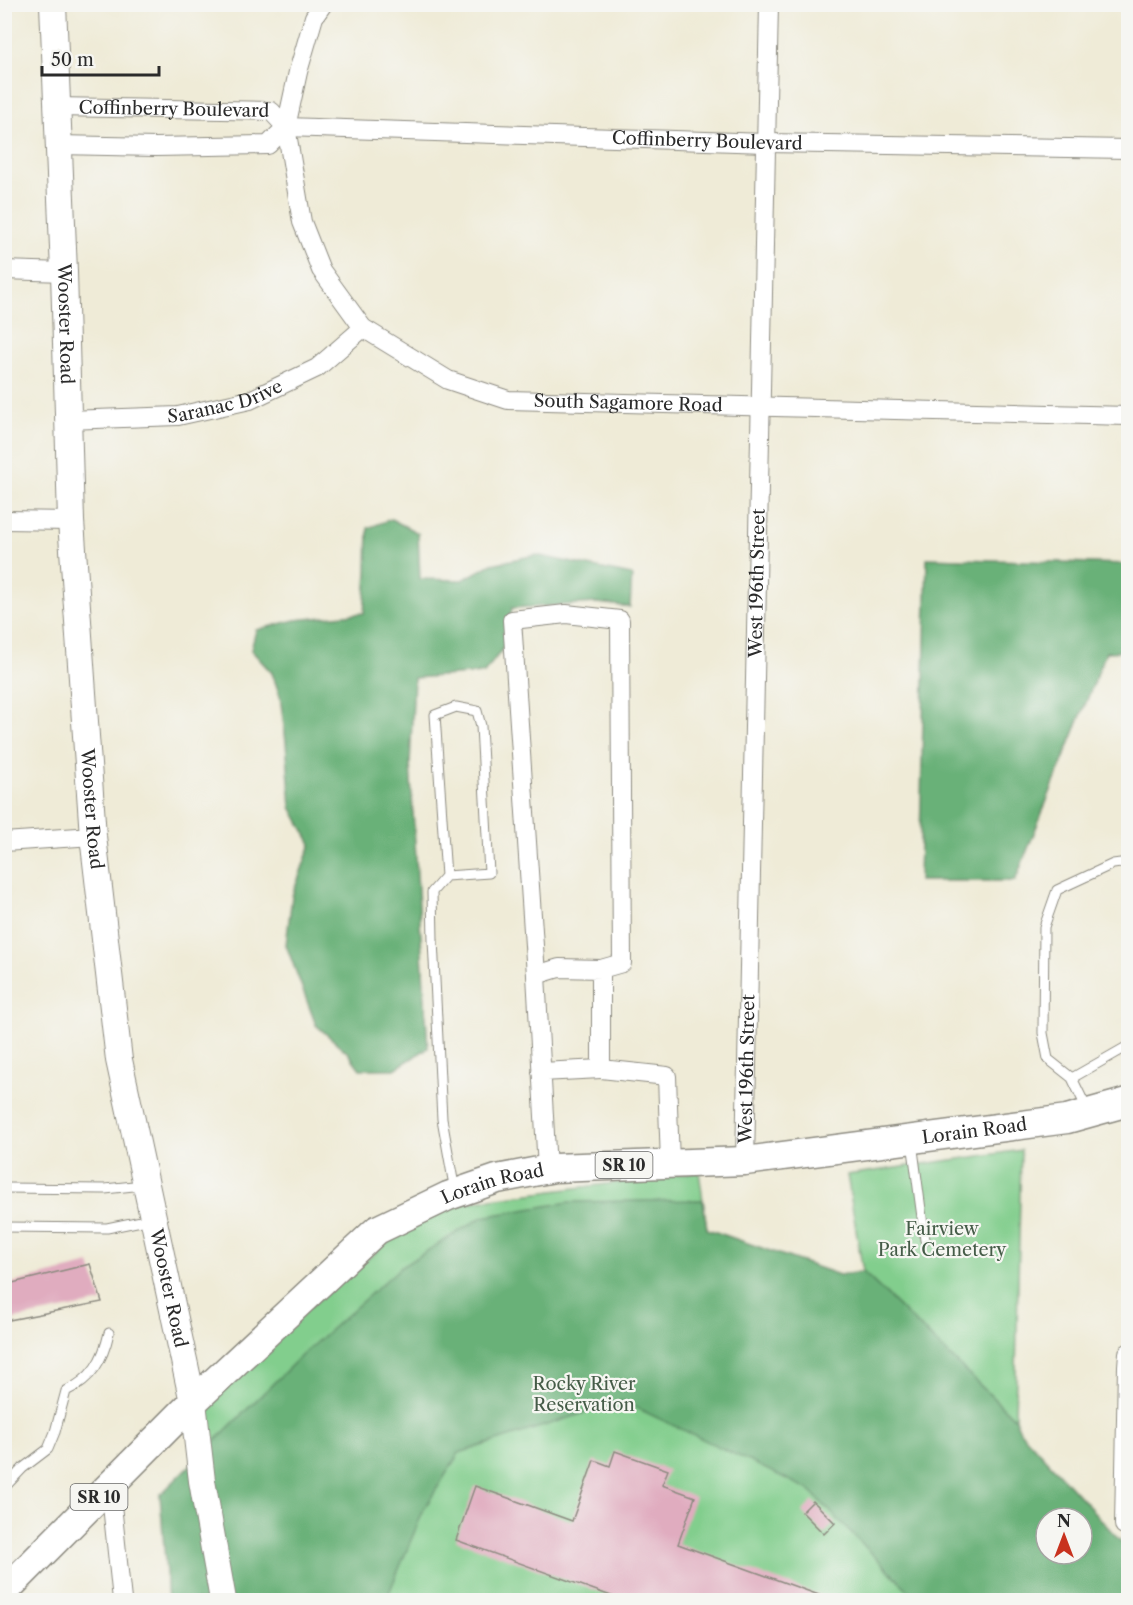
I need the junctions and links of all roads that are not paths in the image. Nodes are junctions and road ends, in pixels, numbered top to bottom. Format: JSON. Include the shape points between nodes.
{"nodes":[{"id":1,"x":53,"y":4,"type":"edge"},
{"id":2,"x":323,"y":4,"type":"edge"},
{"id":3,"x":770,"y":4,"type":"edge"},
{"id":4,"x":56,"y":107,"type":"junction"},
{"id":5,"x":286,"y":128,"type":"junction"},
{"id":6,"x":766,"y":143,"type":"junction"},
{"id":7,"x":58,"y":145,"type":"junction"},
{"id":8,"x":1128,"y":148,"type":"edge"},
{"id":9,"x":4,"y":270,"type":"edge"},
{"id":10,"x":64,"y":272,"type":"junction"},
{"id":11,"x":363,"y":328,"type":"junction"},
{"id":12,"x":760,"y":407,"type":"junction"},
{"id":13,"x":1128,"y":416,"type":"edge"},
{"id":14,"x":68,"y":420,"type":"junction"},
{"id":15,"x":4,"y":520,"type":"edge"},
{"id":16,"x":71,"y":521,"type":"junction"},
{"id":17,"x":93,"y":836,"type":"junction"},
{"id":18,"x":4,"y":842,"type":"edge"},
{"id":19,"x":1128,"y":862,"type":"edge"},
{"id":20,"x":447,"y":876,"type":"junction"},
{"id":21,"x":601,"y":969,"type":"junction"},
{"id":22,"x":536,"y":975,"type":"junction"},
{"id":23,"x":1128,"y":1046,"type":"edge"},
{"id":24,"x":601,"y":1069,"type":"junction"},
{"id":25,"x":541,"y":1072,"type":"junction"},
{"id":26,"x":1072,"y":1078,"type":"junction"},
{"id":27,"x":1128,"y":1102,"type":"edge"},
{"id":28,"x":1089,"y":1113,"type":"junction"},
{"id":29,"x":912,"y":1139,"type":"junction"},
{"id":30,"x":745,"y":1161,"type":"junction"},
{"id":31,"x":670,"y":1164,"type":"junction"},
{"id":32,"x":547,"y":1169,"type":"junction"},
{"id":33,"x":146,"y":1184,"type":"junction"},
{"id":34,"x":4,"y":1188,"type":"edge"},
{"id":35,"x":455,"y":1193,"type":"junction"},
{"id":36,"x":153,"y":1218,"type":"junction"},
{"id":37,"x":4,"y":1227,"type":"edge"},
{"id":38,"x":925,"y":1240,"type":"dead end"},
{"id":39,"x":109,"y":1333,"type":"dead end"},
{"id":40,"x":1128,"y":1353,"type":"edge"},
{"id":41,"x":193,"y":1402,"type":"junction"},
{"id":42,"x":4,"y":1488,"type":"edge"},
{"id":43,"x":108,"y":1488,"type":"junction"},
{"id":44,"x":1124,"y":1525,"type":"dead end"},
{"id":45,"x":4,"y":1592,"type":"edge"},
{"id":46,"x":122,"y":1600,"type":"edge"},
{"id":47,"x":223,"y":1600,"type":"edge"}],
"edges":[{"from":1,"to":4,"type":"main road","name":"Wooster Road"},
{"from":2,"to":5,"type":"street","via":[[314,17]]},
{"from":3,"to":6,"type":"street","name":"West 196th Street"},
{"from":4,"to":5,"type":"street","name":"Coffinberry Boulevard","via":[[271,111]]},
{"from":4,"to":7,"type":"main road","name":"Wooster Road"},
{"from":5,"to":6,"type":"street","name":"Coffinberry Boulevard"},
{"from":5,"to":7,"type":"street","name":"Coffinberry Boulevard","via":[[267,145]]},
{"from":5,"to":11,"type":"street","name":"South Sagamore Road","via":[[302,222],[321,270]]},
{"from":6,"to":8,"type":"street","name":"Coffinberry Boulevard"},
{"from":6,"to":12,"type":"street","name":"West 196th Street"},
{"from":7,"to":10,"type":"main road","name":"Wooster Road"},
{"from":9,"to":10,"type":"street"},
{"from":10,"to":14,"type":"main road","name":"Wooster Road"},
{"from":11,"to":12,"type":"street","name":"South Sagamore Road","via":[[448,380],[508,400]]},
{"from":11,"to":14,"type":"street","name":"Saranac Drive","via":[[317,368],[250,400],[178,416]]},
{"from":12,"to":13,"type":"street","name":"South Sagamore Road"},
{"from":12,"to":30,"type":"street","name":"West 196th Street"},
{"from":14,"to":16,"type":"main road","name":"Wooster Road"},
{"from":15,"to":16,"type":"street"},
{"from":16,"to":17,"type":"main road","name":"Wooster Road"},
{"from":17,"to":18,"type":"street"},
{"from":17,"to":33,"type":"main road","name":"Wooster Road","via":[[119,1060]]},
{"from":19,"to":26,"type":"lane","via":[[1113,864],[1057,890],[1044,927],[1043,1033],[1048,1059]]},
{"from":20,"to":20,"type":"lane","via":[[435,715],[456,707],[477,711],[482,726],[489,873]]},
{"from":20,"to":35,"type":"lane","via":[[432,892],[432,940],[442,1119]]},
{"from":21,"to":22,"type":"street","via":[[559,968]]},
{"from":21,"to":22,"type":"street","via":[[622,963],[620,620],[566,614],[512,620]]},
{"from":21,"to":24,"type":"street"},
{"from":22,"to":25,"type":"street"},
{"from":23,"to":26,"type":"lane"},
{"from":24,"to":25,"type":"street"},
{"from":24,"to":31,"type":"street","via":[[667,1076]]},
{"from":25,"to":32,"type":"street"},
{"from":26,"to":28,"type":"lane"},
{"from":27,"to":28,"type":"main road","name":"Lorain Road","number":"SR 10"},
{"from":28,"to":29,"type":"main road","name":"Lorain Road","number":"SR 10"},
{"from":29,"to":30,"type":"main road","name":"Lorain Road","number":"SR 10"},
{"from":29,"to":38,"type":"lane"},
{"from":30,"to":31,"type":"main road","name":"Lorain Road","number":"SR 10"},
{"from":31,"to":32,"type":"main road","name":"Lorain Road","number":"SR 10"},
{"from":32,"to":35,"type":"main road","name":"Lorain Road","number":"SR 10"},
{"from":33,"to":34,"type":"lane","via":[[105,1189]]},
{"from":33,"to":36,"type":"main road","name":"Wooster Road"},
{"from":35,"to":41,"type":"main road","name":"Lorain Road","number":"SR 10","via":[[377,1230]]},
{"from":36,"to":37,"type":"lane","via":[[107,1228]]},
{"from":36,"to":41,"type":"main road","name":"Wooster Road"},
{"from":39,"to":42,"type":"lane","via":[[97,1367],[88,1378],[66,1391],[48,1449]]},
{"from":40,"to":44,"type":"street"},
{"from":41,"to":43,"type":"main road","name":"Lorain Road","number":"SR 10"},
{"from":41,"to":47,"type":"main road","name":"Wooster Road"},
{"from":43,"to":45,"type":"main road","name":"Lorain Road","number":"SR 10"},
{"from":43,"to":46,"type":"street"}]}
